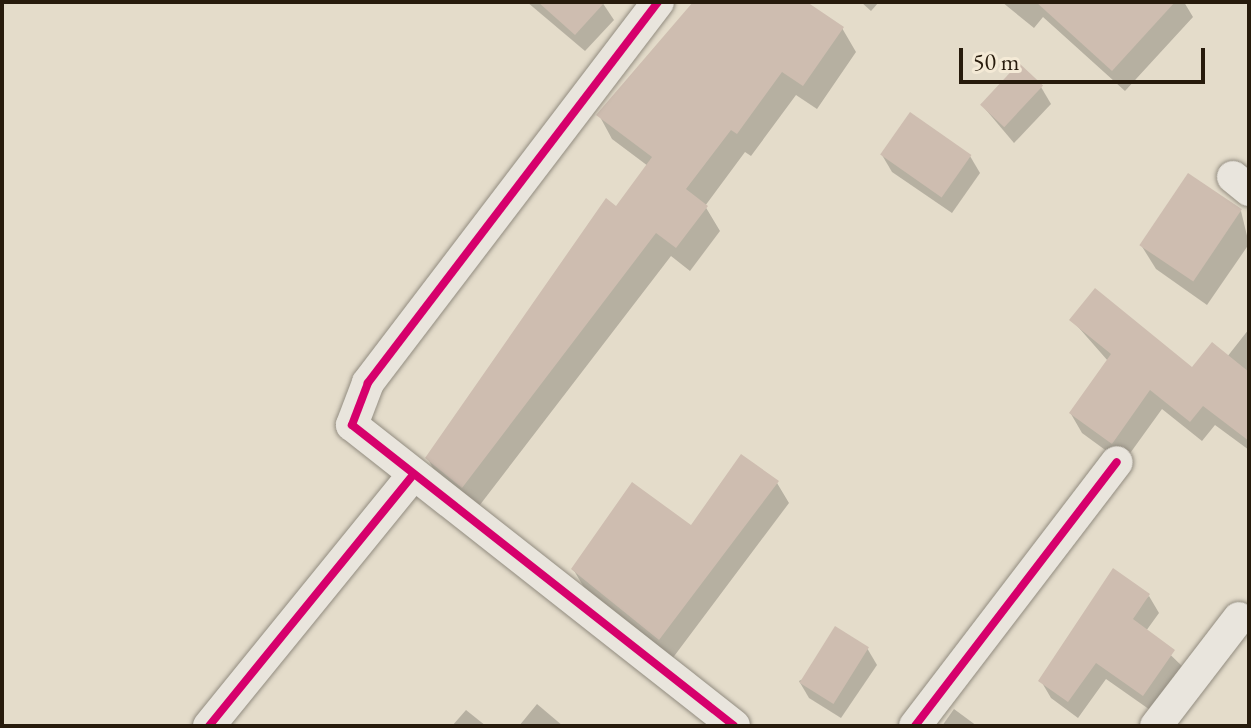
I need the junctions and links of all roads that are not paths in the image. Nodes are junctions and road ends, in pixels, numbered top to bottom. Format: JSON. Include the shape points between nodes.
{"nodes":[{"id":1,"x":658,"y":2,"type":"edge"},
{"id":2,"x":1117,"y":462,"type":"dead end"},
{"id":3,"x":411,"y":477,"type":"junction"},
{"id":4,"x":1239,"y":618,"type":"dead end"},
{"id":5,"x":209,"y":726,"type":"edge"},
{"id":6,"x":734,"y":726,"type":"edge"},
{"id":7,"x":915,"y":726,"type":"edge"},
{"id":8,"x":1156,"y":726,"type":"edge"}],
"edges":[{"from":1,"to":3,"type":"street","via":[[361,396],[352,425]]},
{"from":2,"to":7,"type":"street"},
{"from":3,"to":5,"type":"street"},
{"from":3,"to":6,"type":"street"},
{"from":4,"to":8,"type":"street"}]}
